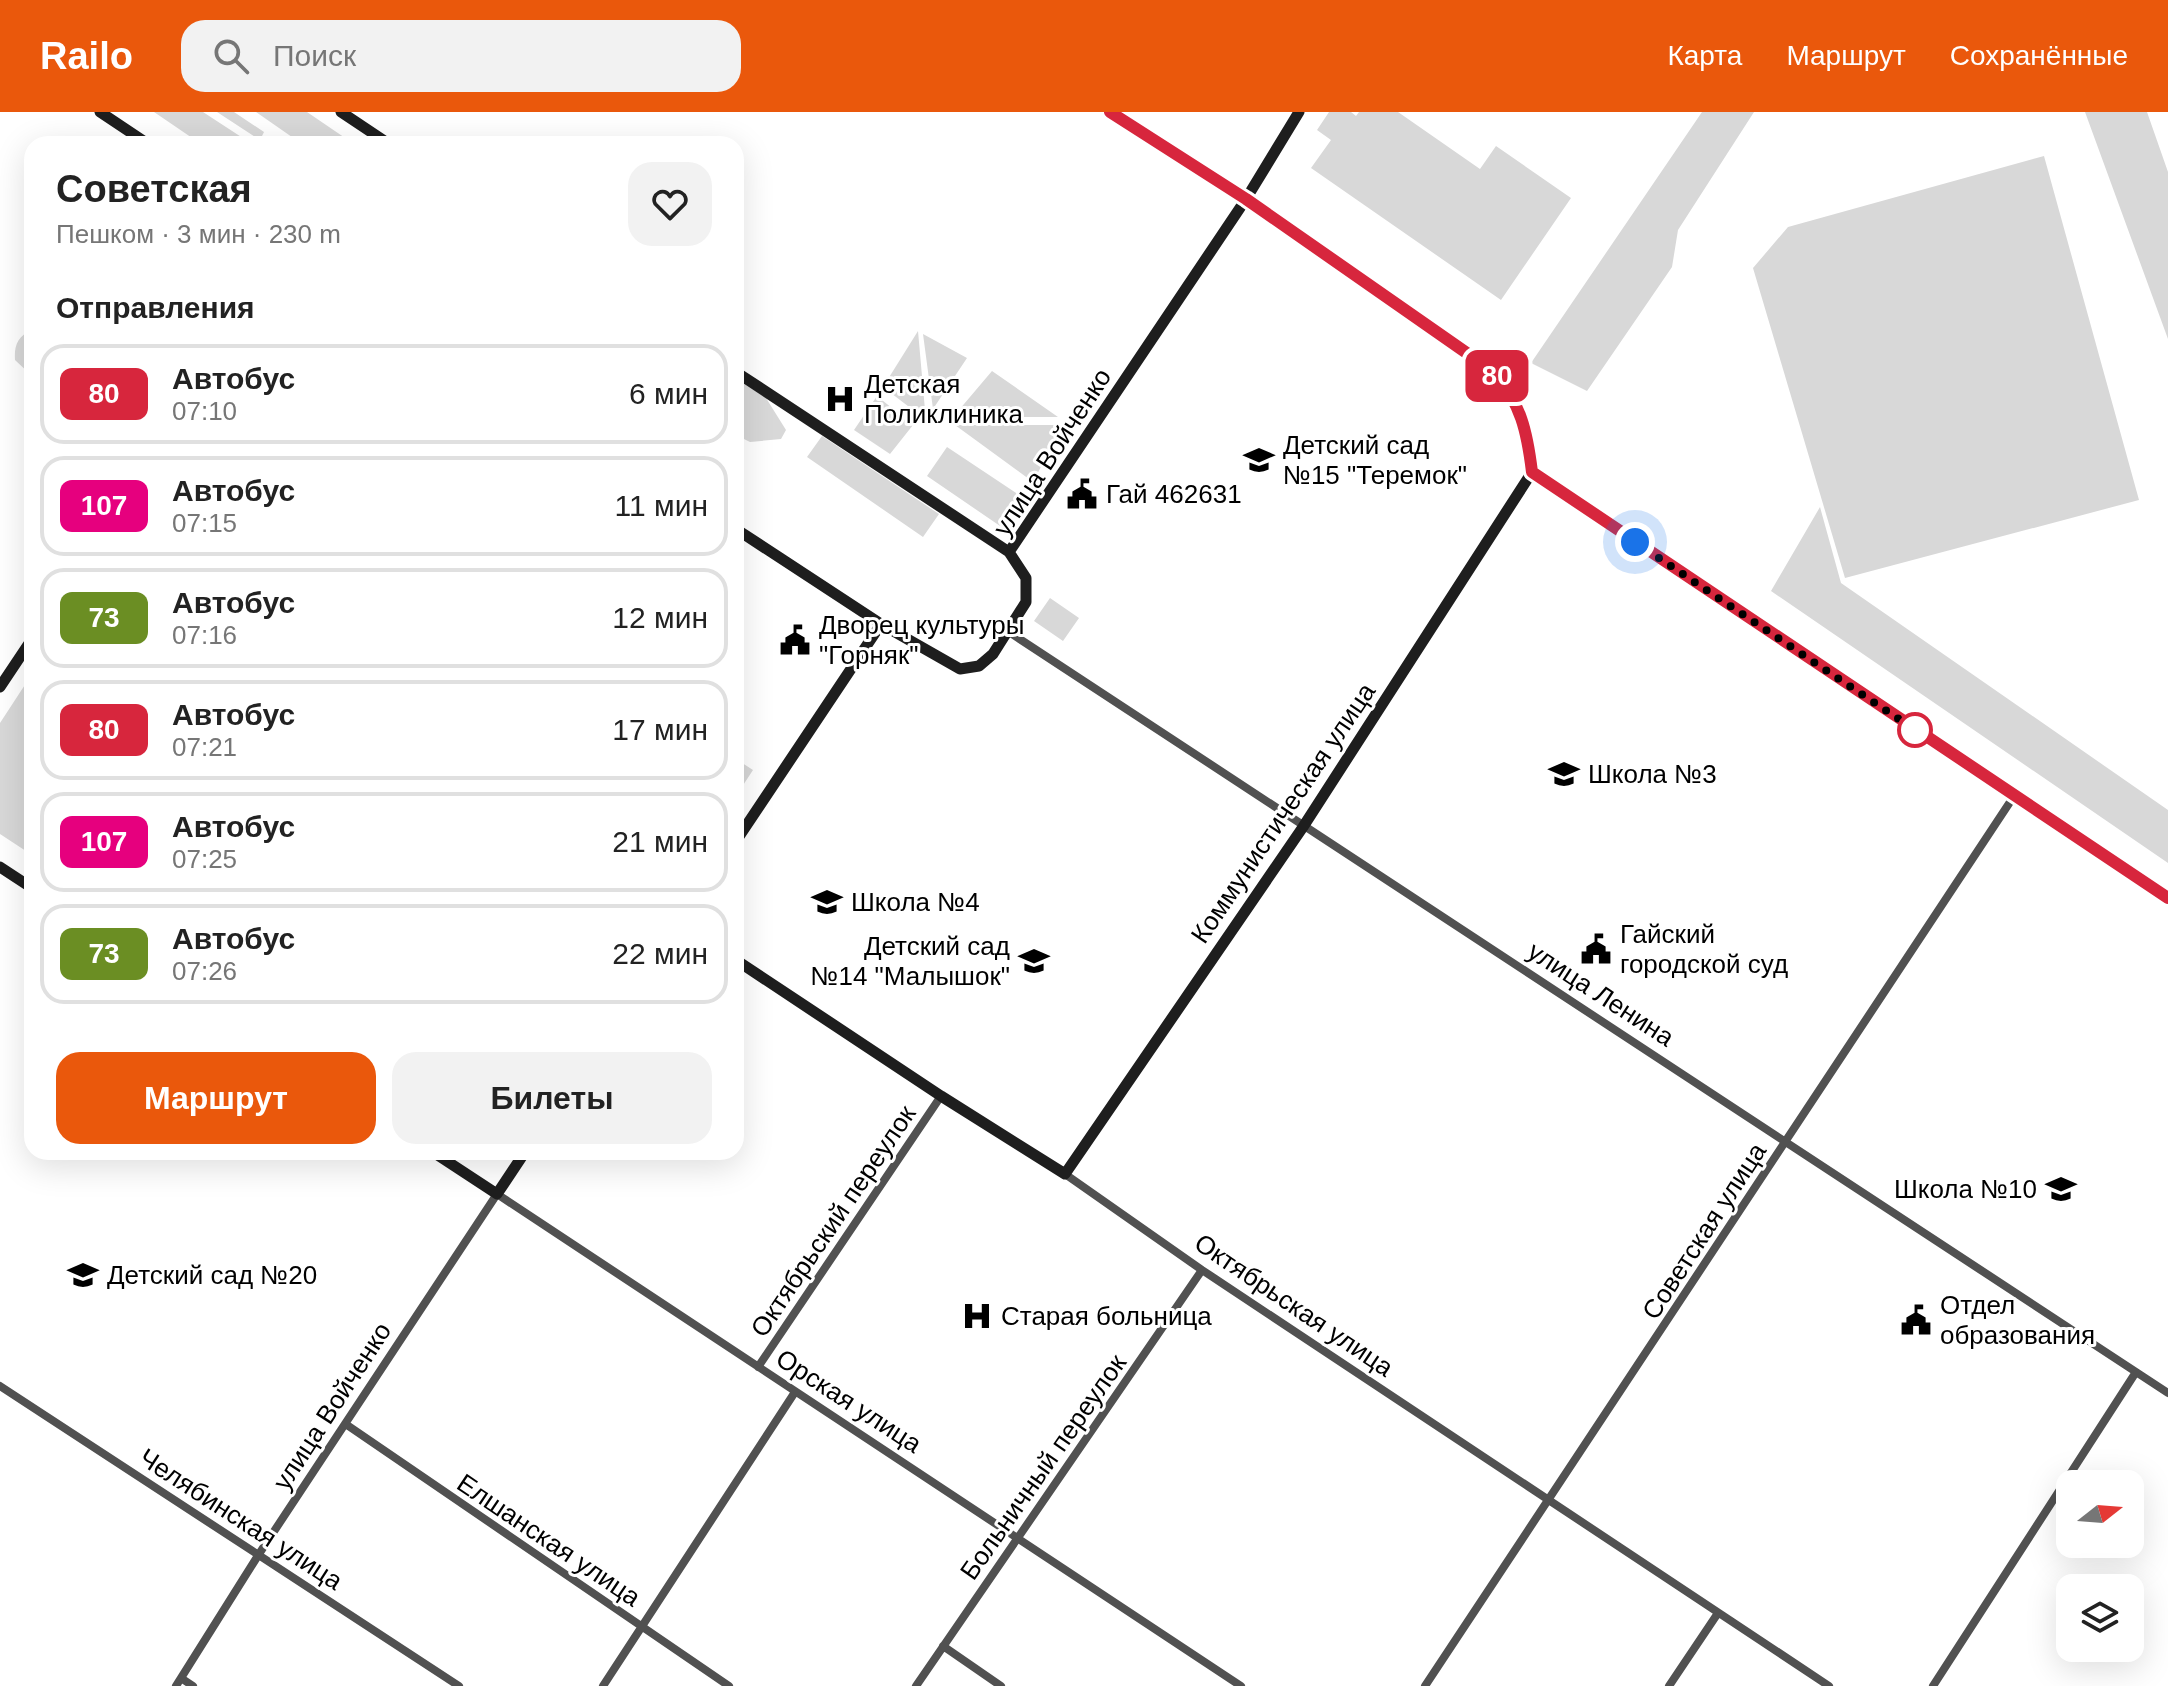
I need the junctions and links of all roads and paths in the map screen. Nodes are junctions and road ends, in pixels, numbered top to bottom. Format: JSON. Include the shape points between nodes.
{"nodes":[{"id":1,"x":100,"y":112,"type":"edge"},
{"id":2,"x":341,"y":112,"type":"edge"},
{"id":3,"x":1110,"y":112,"type":"edge"},
{"id":4,"x":1299,"y":112,"type":"edge"},
{"id":5,"x":136,"y":136,"type":"edge"},
{"id":6,"x":377,"y":136,"type":"edge"},
{"id":7,"x":1246,"y":199,"type":"junction"},
{"id":8,"x":744,"y":377,"type":"edge"},
{"id":9,"x":1532,"y":472,"type":"junction"},
{"id":10,"x":744,"y":534,"type":"edge"},
{"id":11,"x":1009,"y":552,"type":"junction"},
{"id":12,"x":881,"y":624,"type":"junction"},
{"id":13,"x":1009,"y":632,"type":"junction"},
{"id":14,"x":24,"y":651,"type":"edge"},
{"id":15,"x":0,"y":687,"type":"edge"},
{"id":16,"x":2014,"y":796,"type":"junction"},
{"id":17,"x":1303,"y":827,"type":"junction"},
{"id":18,"x":744,"y":829,"type":"edge"},
{"id":19,"x":0,"y":867,"type":"edge"},
{"id":20,"x":24,"y":883,"type":"edge"},
{"id":21,"x":2168,"y":898,"type":"edge"},
{"id":22,"x":744,"y":965,"type":"edge"},
{"id":23,"x":941,"y":1096,"type":"junction"},
{"id":24,"x":1787,"y":1141,"type":"junction"},
{"id":25,"x":445,"y":1160,"type":"edge"},
{"id":26,"x":520,"y":1160,"type":"edge"},
{"id":27,"x":1065,"y":1174,"type":"junction"},
{"id":28,"x":497,"y":1194,"type":"junction"},
{"id":29,"x":1202,"y":1270,"type":"junction"},
{"id":30,"x":758,"y":1367,"type":"junction"},
{"id":31,"x":2136,"y":1372,"type":"junction"},
{"id":32,"x":0,"y":1386,"type":"edge"},
{"id":33,"x":795,"y":1392,"type":"junction"},
{"id":34,"x":2168,"y":1393,"type":"edge"},
{"id":35,"x":347,"y":1425,"type":"junction"},
{"id":36,"x":1549,"y":1502,"type":"junction"},
{"id":37,"x":1019,"y":1539,"type":"junction"},
{"id":38,"x":259,"y":1554,"type":"junction"},
{"id":39,"x":1718,"y":1613,"type":"junction"},
{"id":40,"x":640,"y":1627,"type":"junction"},
{"id":41,"x":943,"y":1646,"type":"junction"},
{"id":42,"x":179,"y":1682,"type":"edge"},
{"id":43,"x":193,"y":1686,"type":"edge"},
{"id":44,"x":459,"y":1686,"type":"edge"},
{"id":45,"x":603,"y":1686,"type":"edge"},
{"id":46,"x":729,"y":1686,"type":"edge"},
{"id":47,"x":916,"y":1686,"type":"edge"},
{"id":48,"x":1001,"y":1686,"type":"edge"},
{"id":49,"x":1241,"y":1686,"type":"edge"},
{"id":50,"x":1425,"y":1686,"type":"edge"},
{"id":51,"x":1669,"y":1686,"type":"edge"},
{"id":52,"x":1829,"y":1686,"type":"edge"},
{"id":53,"x":1933,"y":1686,"type":"edge"}],
"edges":[{"from":1,"to":5,"type":"main road"},
{"from":2,"to":6,"type":"main road"},
{"from":3,"to":7,"type":"main road"},
{"from":4,"to":7,"type":"main road","name":"улица Войченко"},
{"from":7,"to":9,"type":"main road","via":[[1494,372],[1521,415]]},
{"from":7,"to":11,"type":"main road","name":"улица Войченко"},
{"from":8,"to":11,"type":"main road"},
{"from":9,"to":16,"type":"street"},
{"from":9,"to":17,"type":"main road","name":"Коммунистическая улица"},
{"from":10,"to":12,"type":"main road"},
{"from":11,"to":13,"type":"main road","name":"улица Войченко","via":[[1028,591]]},
{"from":12,"to":13,"type":"main road","name":"улица Войченко","via":[[960,669],[985,662]]},
{"from":12,"to":18,"type":"main road"},
{"from":13,"to":17,"type":"street","name":"улица Ленина"},
{"from":14,"to":15,"type":"main road"},
{"from":16,"to":21,"type":"street"},
{"from":16,"to":24,"type":"street","name":"Советская улица"},
{"from":17,"to":24,"type":"street","name":"улица Ленина"},
{"from":17,"to":27,"type":"main road","name":"Коммунистическая улица"},
{"from":19,"to":20,"type":"main road"},
{"from":22,"to":23,"type":"main road","name":"Октябрьская улица"},
{"from":23,"to":27,"type":"main road","name":"Октябрьская улица"},
{"from":23,"to":30,"type":"street","name":"Октябрьский переулок"},
{"from":24,"to":31,"type":"street","name":"улица Ленина"},
{"from":24,"to":36,"type":"street","name":"Советская улица"},
{"from":25,"to":28,"type":"main road","name":"Орская улица"},
{"from":26,"to":28,"type":"main road","name":"улица Войченко"},
{"from":27,"to":29,"type":"street","name":"Октябрьская улица"},
{"from":28,"to":30,"type":"street","name":"Орская улица"},
{"from":28,"to":35,"type":"street","name":"улица Войченко"},
{"from":29,"to":36,"type":"street","name":"Октябрьская улица"},
{"from":29,"to":37,"type":"street","name":"Больничный переулок"},
{"from":30,"to":33,"type":"street","name":"Орская улица"},
{"from":31,"to":34,"type":"street","name":"улица Ленина"},
{"from":31,"to":53,"type":"street"},
{"from":32,"to":38,"type":"street","name":"Челябинская улица"},
{"from":33,"to":37,"type":"street","name":"Орская улица"},
{"from":33,"to":40,"type":"street"},
{"from":35,"to":38,"type":"street","name":"улица Войченко"},
{"from":35,"to":40,"type":"street","name":"Елшанская улица"},
{"from":36,"to":39,"type":"street","name":"Октябрьская улица"},
{"from":36,"to":50,"type":"street","name":"Советская улица"},
{"from":37,"to":41,"type":"street","name":"Больничный переулок"},
{"from":37,"to":49,"type":"street","name":"Орская улица"},
{"from":38,"to":42,"type":"street","name":"улица Войченко"},
{"from":38,"to":44,"type":"street","name":"Челябинская улица"},
{"from":39,"to":51,"type":"street"},
{"from":39,"to":52,"type":"street","name":"Октябрьская улица"},
{"from":40,"to":45,"type":"street"},
{"from":40,"to":46,"type":"street","name":"Елшанская улица"},
{"from":41,"to":47,"type":"street","name":"Больничный переулок"},
{"from":41,"to":48,"type":"street"},
{"from":42,"to":43,"type":"street"}]}
